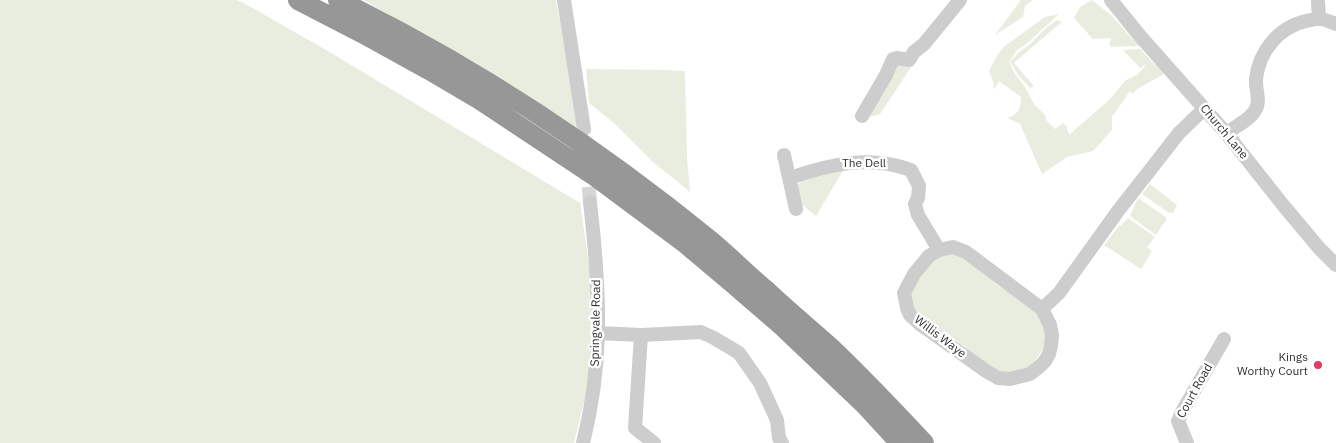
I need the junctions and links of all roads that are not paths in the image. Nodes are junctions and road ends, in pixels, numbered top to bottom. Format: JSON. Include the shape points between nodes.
{"nodes":[{"id":1,"x":298,"y":0,"type":"edge"},
{"id":2,"x":338,"y":0,"type":"edge"},
{"id":3,"x":564,"y":0,"type":"edge"},
{"id":4,"x":960,"y":0,"type":"edge"},
{"id":5,"x":1111,"y":0,"type":"edge"},
{"id":6,"x":1318,"y":2,"type":"dead end"},
{"id":7,"x":1320,"y":19,"type":"junction"},
{"id":8,"x":1336,"y":24,"type":"edge"},
{"id":9,"x":1204,"y":109,"type":"junction"},
{"id":10,"x":862,"y":116,"type":"dead end"},
{"id":11,"x":584,"y":129,"type":"dead end"},
{"id":12,"x":1226,"y":133,"type":"junction"},
{"id":13,"x":784,"y":155,"type":"dead end"},
{"id":14,"x":790,"y":178,"type":"junction"},
{"id":15,"x":590,"y":202,"type":"tunnel mouth"},
{"id":16,"x":796,"y":209,"type":"dead end"},
{"id":17,"x":939,"y":250,"type":"junction"},
{"id":18,"x":1336,"y":265,"type":"edge"},
{"id":19,"x":1042,"y":309,"type":"junction"},
{"id":20,"x":598,"y":333,"type":"junction"},
{"id":21,"x":641,"y":335,"type":"junction"},
{"id":22,"x":1224,"y":339,"type":"dead end"},
{"id":23,"x":583,"y":443,"type":"edge"},
{"id":24,"x":654,"y":443,"type":"edge"},
{"id":25,"x":782,"y":443,"type":"edge"},
{"id":26,"x":900,"y":443,"type":"edge"},
{"id":27,"x":924,"y":443,"type":"edge"},
{"id":28,"x":1187,"y":443,"type":"edge"}],
"edges":[{"from":1,"to":26,"type":"highway","via":[[480,100],[596,176],[686,244],[774,320],[865,405]]},
{"from":2,"to":27,"type":"highway","via":[[487,82],[635,182],[712,242],[829,346]]},
{"from":3,"to":11,"type":"street"},
{"from":4,"to":10,"type":"street","via":[[909,60],[893,59]]},
{"from":5,"to":9,"type":"street","name":"Church Lane"},
{"from":6,"to":7,"type":"street"},
{"from":7,"to":8,"type":"street"},
{"from":7,"to":12,"type":"street","via":[[1299,23],[1274,39],[1266,49],[1258,71],[1255,112]]},
{"from":9,"to":12,"type":"street","name":"Church Lane"},
{"from":9,"to":19,"type":"street","via":[[1169,146],[1059,293]]},
{"from":12,"to":18,"type":"street","name":"Church Lane"},
{"from":13,"to":14,"type":"street"},
{"from":14,"to":16,"type":"street"},
{"from":14,"to":17,"type":"street","name":"The Dell","via":[[833,164],[891,164],[911,170],[919,186],[918,215]]},
{"from":15,"to":20,"type":"street","name":"Springvale Road","via":[[597,274]]},
{"from":17,"to":19,"type":"street","via":[[953,246],[966,252]]},
{"from":17,"to":19,"type":"street","name":"Willis Waye","via":[[929,256],[914,274],[904,294],[910,315],[998,378],[1030,374],[1049,354],[1052,335]]},
{"from":20,"to":21,"type":"street"},
{"from":20,"to":23,"type":"street","name":"Springvale Road","via":[[593,390]]},
{"from":21,"to":24,"type":"street","via":[[635,428]]},
{"from":21,"to":25,"type":"street","via":[[701,332],[738,353],[760,383],[777,420]]},
{"from":22,"to":28,"type":"street","name":"Court Road","via":[[1178,421]]}]}
